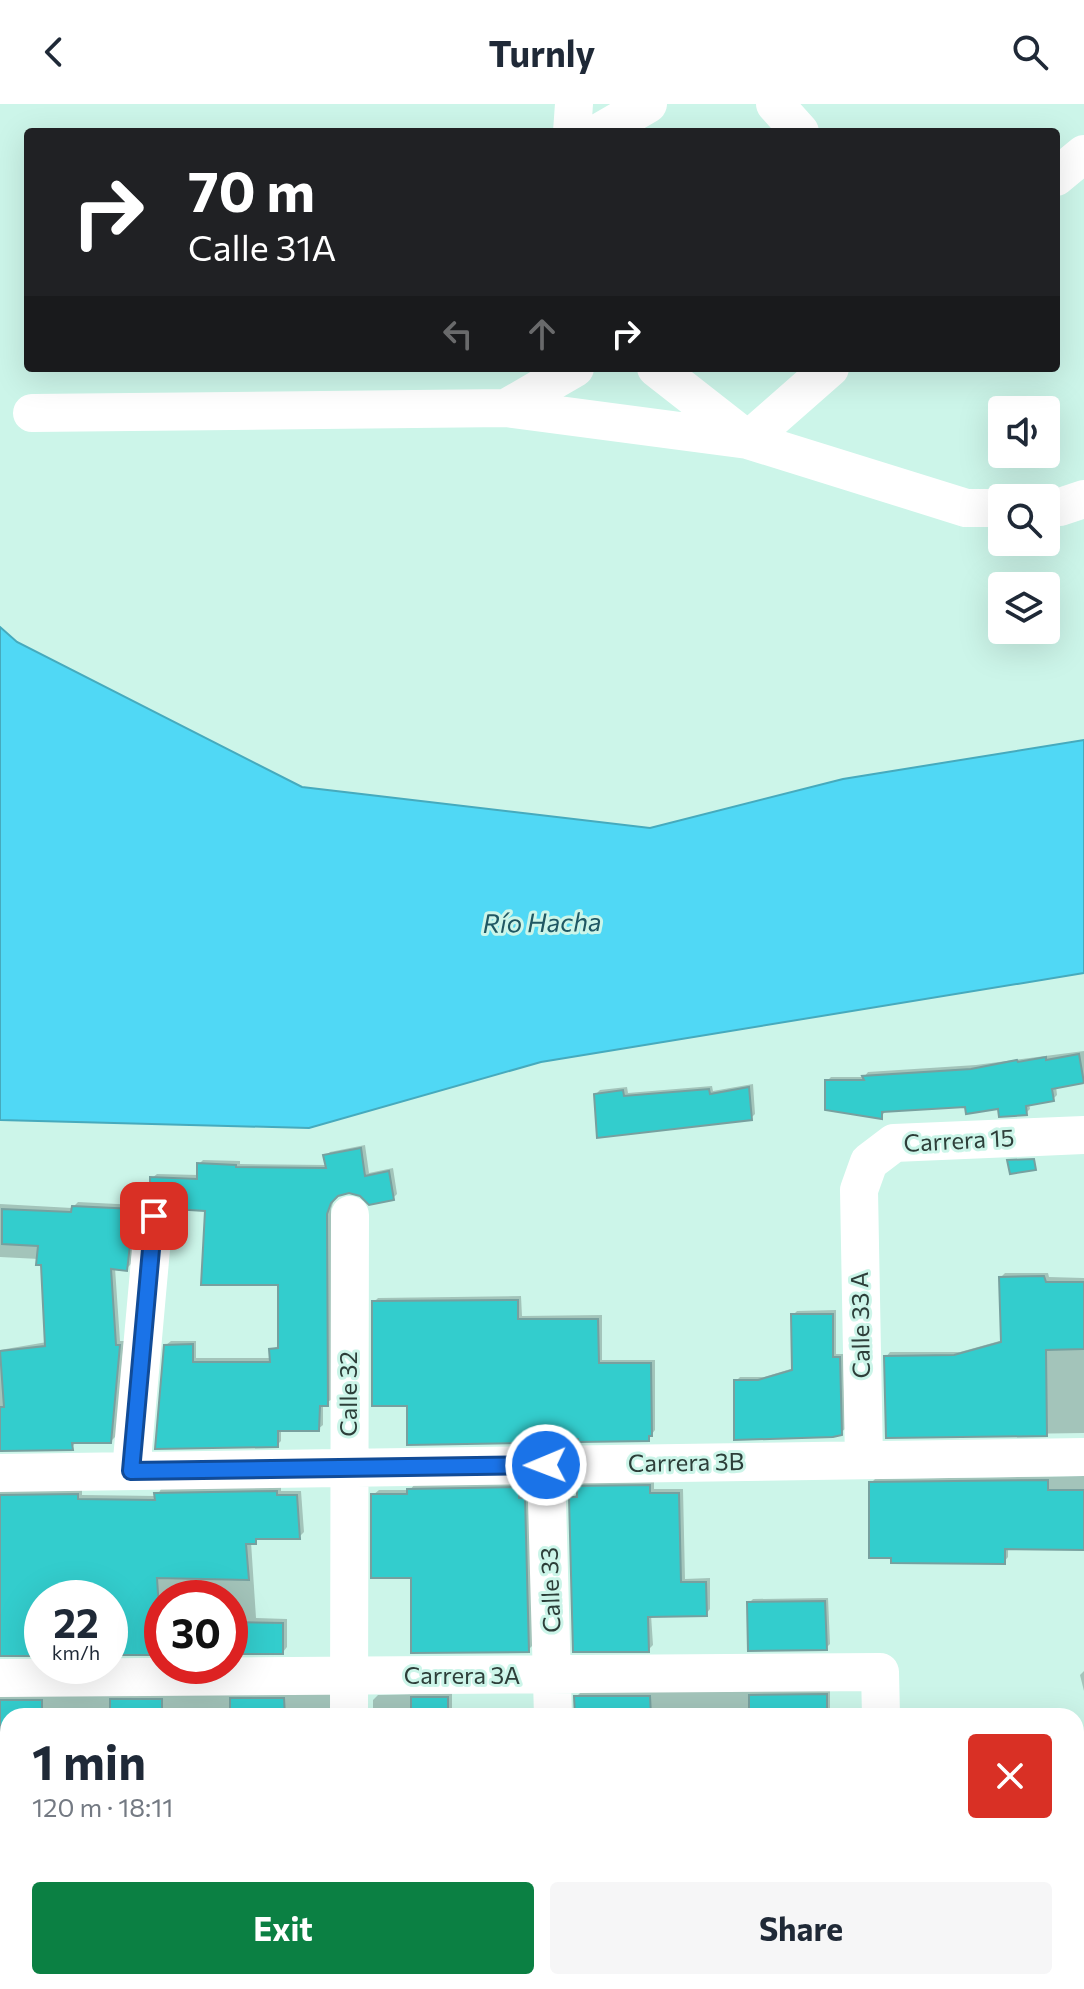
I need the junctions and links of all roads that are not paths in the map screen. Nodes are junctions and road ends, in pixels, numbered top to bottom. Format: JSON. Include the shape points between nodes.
{"nodes":[{"id":1,"x":574,"y":104,"type":"edge"},
{"id":2,"x":648,"y":104,"type":"edge"},
{"id":3,"x":775,"y":104,"type":"edge"},
{"id":4,"x":572,"y":128,"type":"edge"},
{"id":5,"x":607,"y":128,"type":"edge"},
{"id":6,"x":796,"y":128,"type":"edge"},
{"id":7,"x":1084,"y":154,"type":"edge"},
{"id":8,"x":1060,"y":174,"type":"edge"},
{"id":9,"x":568,"y":372,"type":"edge"},
{"id":10,"x":661,"y":372,"type":"edge"},
{"id":11,"x":825,"y":372,"type":"edge"},
{"id":12,"x":506,"y":408,"type":"junction"},
{"id":13,"x":32,"y":413,"type":"dead end"},
{"id":14,"x":748,"y":440,"type":"junction"},
{"id":15,"x":1084,"y":499,"type":"edge"},
{"id":16,"x":1060,"y":507,"type":"edge"},
{"id":17,"x":988,"y":508,"type":"edge"},
{"id":18,"x":1084,"y":1135,"type":"edge"},
{"id":19,"x":859,"y":1190,"type":"joint"},
{"id":20,"x":350,"y":1215,"type":"dead end"},
{"id":21,"x":154,"y":1216,"type":"dead end"},
{"id":22,"x":1084,"y":1457,"type":"edge"},
{"id":23,"x":864,"y":1460,"type":"junction"},
{"id":24,"x":546,"y":1465,"type":"junction"},
{"id":25,"x":349,"y":1467,"type":"junction"},
{"id":26,"x":131,"y":1471,"type":"junction"},
{"id":27,"x":0,"y":1473,"type":"edge"},
{"id":28,"x":349,"y":1676,"type":"junction"},
{"id":29,"x":553,"y":1676,"type":"junction"},
{"id":30,"x":0,"y":1678,"type":"edge"},
{"id":31,"x":349,"y":1708,"type":"edge"},
{"id":32,"x":553,"y":1708,"type":"edge"},
{"id":33,"x":881,"y":1708,"type":"edge"}],
"edges":[{"from":1,"to":4,"type":"street"},
{"from":2,"to":5,"type":"street"},
{"from":3,"to":6,"type":"street"},
{"from":7,"to":8,"type":"street"},
{"from":9,"to":12,"type":"street"},
{"from":10,"to":14,"type":"street"},
{"from":11,"to":14,"type":"street"},
{"from":12,"to":13,"type":"street"},
{"from":12,"to":14,"type":"street"},
{"from":14,"to":17,"type":"street","via":[[966,508]]},
{"from":15,"to":16,"type":"street"},
{"from":18,"to":19,"type":"street","name":"Carrera 15","via":[[894,1143],[869,1162]]},
{"from":19,"to":23,"type":"street","name":"Calle 33 A"},
{"from":20,"to":25,"type":"street","name":"Calle 32"},
{"from":21,"to":26,"type":"street"},
{"from":22,"to":23,"type":"street","name":"Carrera 3B"},
{"from":23,"to":24,"type":"street","name":"Carrera 3B"},
{"from":24,"to":25,"type":"street","name":"Carrera 3B"},
{"from":24,"to":29,"type":"street","name":"Calle 33"},
{"from":25,"to":26,"type":"street","name":"Carrera 3B"},
{"from":25,"to":28,"type":"street","name":"Calle 32"},
{"from":26,"to":27,"type":"street","name":"Carrera 3B"},
{"from":28,"to":29,"type":"street","name":"Carrera 3A"},
{"from":28,"to":30,"type":"street","name":"Carrera 3A"},
{"from":28,"to":31,"type":"street","name":"Calle 32"},
{"from":29,"to":32,"type":"street","name":"Calle 33"},
{"from":29,"to":33,"type":"street","name":"Carrera 3A","via":[[880,1672]]}]}
